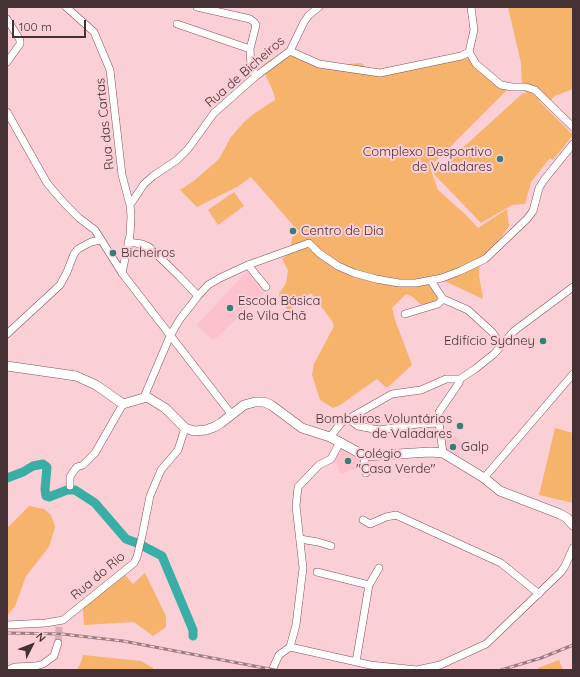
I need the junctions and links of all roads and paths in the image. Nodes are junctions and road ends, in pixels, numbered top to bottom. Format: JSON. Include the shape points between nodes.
{"nodes":[{"id":1,"x":198,"y":7,"type":"edge"},
{"id":2,"x":319,"y":7,"type":"edge"},
{"id":3,"x":471,"y":7,"type":"edge"},
{"id":4,"x":70,"y":8,"type":"edge"},
{"id":5,"x":7,"y":19,"type":"edge"},
{"id":6,"x":177,"y":24,"type":"dead end"},
{"id":7,"x":250,"y":49,"type":"junction"},
{"id":8,"x":290,"y":51,"type":"junction"},
{"id":9,"x":469,"y":52,"type":"junction"},
{"id":10,"x":7,"y":62,"type":"edge"},
{"id":11,"x":256,"y":76,"type":"junction"},
{"id":12,"x":7,"y":112,"type":"edge"},
{"id":13,"x":573,"y":126,"type":"edge"},
{"id":14,"x":573,"y":144,"type":"edge"},
{"id":15,"x":130,"y":205,"type":"junction"},
{"id":16,"x":100,"y":240,"type":"junction"},
{"id":17,"x":128,"y":242,"type":"junction"},
{"id":18,"x":248,"y":265,"type":"junction"},
{"id":19,"x":122,"y":273,"type":"junction"},
{"id":20,"x":431,"y":281,"type":"junction"},
{"id":21,"x":266,"y":287,"type":"dead end"},
{"id":22,"x":573,"y":287,"type":"edge"},
{"id":23,"x":198,"y":296,"type":"junction"},
{"id":24,"x":443,"y":299,"type":"junction"},
{"id":25,"x":405,"y":314,"type":"dead end"},
{"id":26,"x":7,"y":334,"type":"edge"},
{"id":27,"x":170,"y":336,"type":"junction"},
{"id":28,"x":502,"y":345,"type":"junction"},
{"id":29,"x":7,"y":366,"type":"edge"},
{"id":30,"x":573,"y":374,"type":"edge"},
{"id":31,"x":460,"y":379,"type":"junction"},
{"id":32,"x":144,"y":397,"type":"junction"},
{"id":33,"x":123,"y":404,"type":"junction"},
{"id":34,"x":232,"y":415,"type":"junction"},
{"id":35,"x":349,"y":419,"type":"junction"},
{"id":36,"x":439,"y":423,"type":"junction"},
{"id":37,"x":185,"y":428,"type":"junction"},
{"id":38,"x":330,"y":437,"type":"junction"},
{"id":39,"x":340,"y":442,"type":"junction"},
{"id":40,"x":443,"y":454,"type":"junction"},
{"id":41,"x":365,"y":456,"type":"junction"},
{"id":42,"x":366,"y":473,"type":"dead end"},
{"id":43,"x":484,"y":478,"type":"junction"},
{"id":44,"x":70,"y":486,"type":"dead end"},
{"id":45,"x":571,"y":518,"type":"edge"},
{"id":46,"x":363,"y":520,"type":"dead end"},
{"id":47,"x":300,"y":539,"type":"junction"},
{"id":48,"x":331,"y":546,"type":"dead end"},
{"id":49,"x":573,"y":548,"type":"edge"},
{"id":50,"x":379,"y":568,"type":"dead end"},
{"id":51,"x":317,"y":572,"type":"dead end"},
{"id":52,"x":369,"y":585,"type":"junction"},
{"id":53,"x":539,"y":594,"type":"junction"},
{"id":54,"x":7,"y":625,"type":"edge"},
{"id":55,"x":58,"y":643,"type":"tunnel mouth"},
{"id":56,"x":290,"y":647,"type":"junction"},
{"id":57,"x":356,"y":662,"type":"junction"},
{"id":58,"x":273,"y":668,"type":"dead end"},
{"id":59,"x":8,"y":670,"type":"edge"}],
"edges":[{"from":1,"to":7,"type":"street","via":[[254,22],[256,25]]},
{"from":2,"to":8,"type":"street","name":"Rua de Bicheiros","via":[[304,22]]},
{"from":3,"to":9,"type":"street","via":[[474,30]]},
{"from":4,"to":15,"type":"street","name":"Rua das Cartas","via":[[94,32],[110,70],[122,175]]},
{"from":5,"to":10,"type":"street","via":[[20,40],[20,44]]},
{"from":6,"to":7,"type":"street"},
{"from":7,"to":11,"type":"street","via":[[251,67]]},
{"from":8,"to":9,"type":"street","via":[[319,64],[380,73],[461,56]]},
{"from":8,"to":11,"type":"street","name":"Rua de Bicheiros"},
{"from":9,"to":13,"type":"street","via":[[476,64],[501,85],[535,90]]},
{"from":11,"to":15,"type":"street","name":"Rua de Bicheiros","via":[[214,113],[177,160],[144,184]]},
{"from":12,"to":16,"type":"street","via":[[47,183],[79,218],[95,230]]},
{"from":14,"to":20,"type":"street","via":[[539,188],[533,211],[493,252],[485,259],[460,271]]},
{"from":15,"to":17,"type":"street"},
{"from":16,"to":19,"type":"street"},
{"from":16,"to":26,"type":"street","via":[[78,249],[60,285]]},
{"from":17,"to":19,"type":"street"},
{"from":17,"to":23,"type":"street","via":[[149,247]]},
{"from":18,"to":20,"type":"street","via":[[309,243],[328,260],[354,273],[399,284]]},
{"from":18,"to":21,"type":"street"},
{"from":18,"to":23,"type":"street","via":[[208,285]]},
{"from":19,"to":27,"type":"street"},
{"from":20,"to":24,"type":"street"},
{"from":22,"to":28,"type":"street","via":[[514,331]]},
{"from":23,"to":27,"type":"street"},
{"from":24,"to":25,"type":"street","via":[[433,306]]},
{"from":24,"to":28,"type":"street","via":[[468,310]]},
{"from":27,"to":32,"type":"street"},
{"from":27,"to":34,"type":"street"},
{"from":28,"to":31,"type":"street"},
{"from":29,"to":33,"type":"main road","via":[[76,376],[96,385]]},
{"from":30,"to":43,"type":"street"},
{"from":31,"to":35,"type":"street","via":[[446,380],[421,390],[392,394]]},
{"from":31,"to":36,"type":"street","via":[[440,412]]},
{"from":32,"to":33,"type":"main road"},
{"from":32,"to":37,"type":"main road","via":[[149,397],[165,408]]},
{"from":33,"to":44,"type":"street","via":[[95,453],[73,472]]},
{"from":34,"to":37,"type":"main road","via":[[221,424],[206,430],[194,431]]},
{"from":34,"to":38,"type":"main road","via":[[244,405],[264,402],[302,428]]},
{"from":35,"to":36,"type":"street","via":[[358,426],[379,430]]},
{"from":35,"to":38,"type":"street"},
{"from":36,"to":40,"type":"street"},
{"from":37,"to":54,"type":"street","name":"Rua do Rio","via":[[178,450],[161,470],[150,496],[134,563],[60,624]]},
{"from":38,"to":39,"type":"main road"},
{"from":39,"to":41,"type":"main road"},
{"from":39,"to":47,"type":"street","via":[[331,459],[319,465],[298,487],[296,506]]},
{"from":40,"to":41,"type":"main road","via":[[430,452]]},
{"from":40,"to":43,"type":"main road"},
{"from":41,"to":42,"type":"street"},
{"from":43,"to":45,"type":"main road","via":[[500,491]]},
{"from":46,"to":53,"type":"street","via":[[370,524],[396,515],[501,563]]},
{"from":47,"to":48,"type":"street"},
{"from":47,"to":56,"type":"street","via":[[303,568],[296,625]]},
{"from":49,"to":53,"type":"street","via":[[561,572]]},
{"from":50,"to":52,"type":"street"},
{"from":51,"to":52,"type":"street"},
{"from":52,"to":57,"type":"street"},
{"from":53,"to":57,"type":"street","via":[[486,644],[440,665],[417,670]]},
{"from":55,"to":59,"type":"street","via":[[54,656],[43,664]]},
{"from":56,"to":57,"type":"street"},
{"from":56,"to":58,"type":"street","via":[[279,654]]}]}
